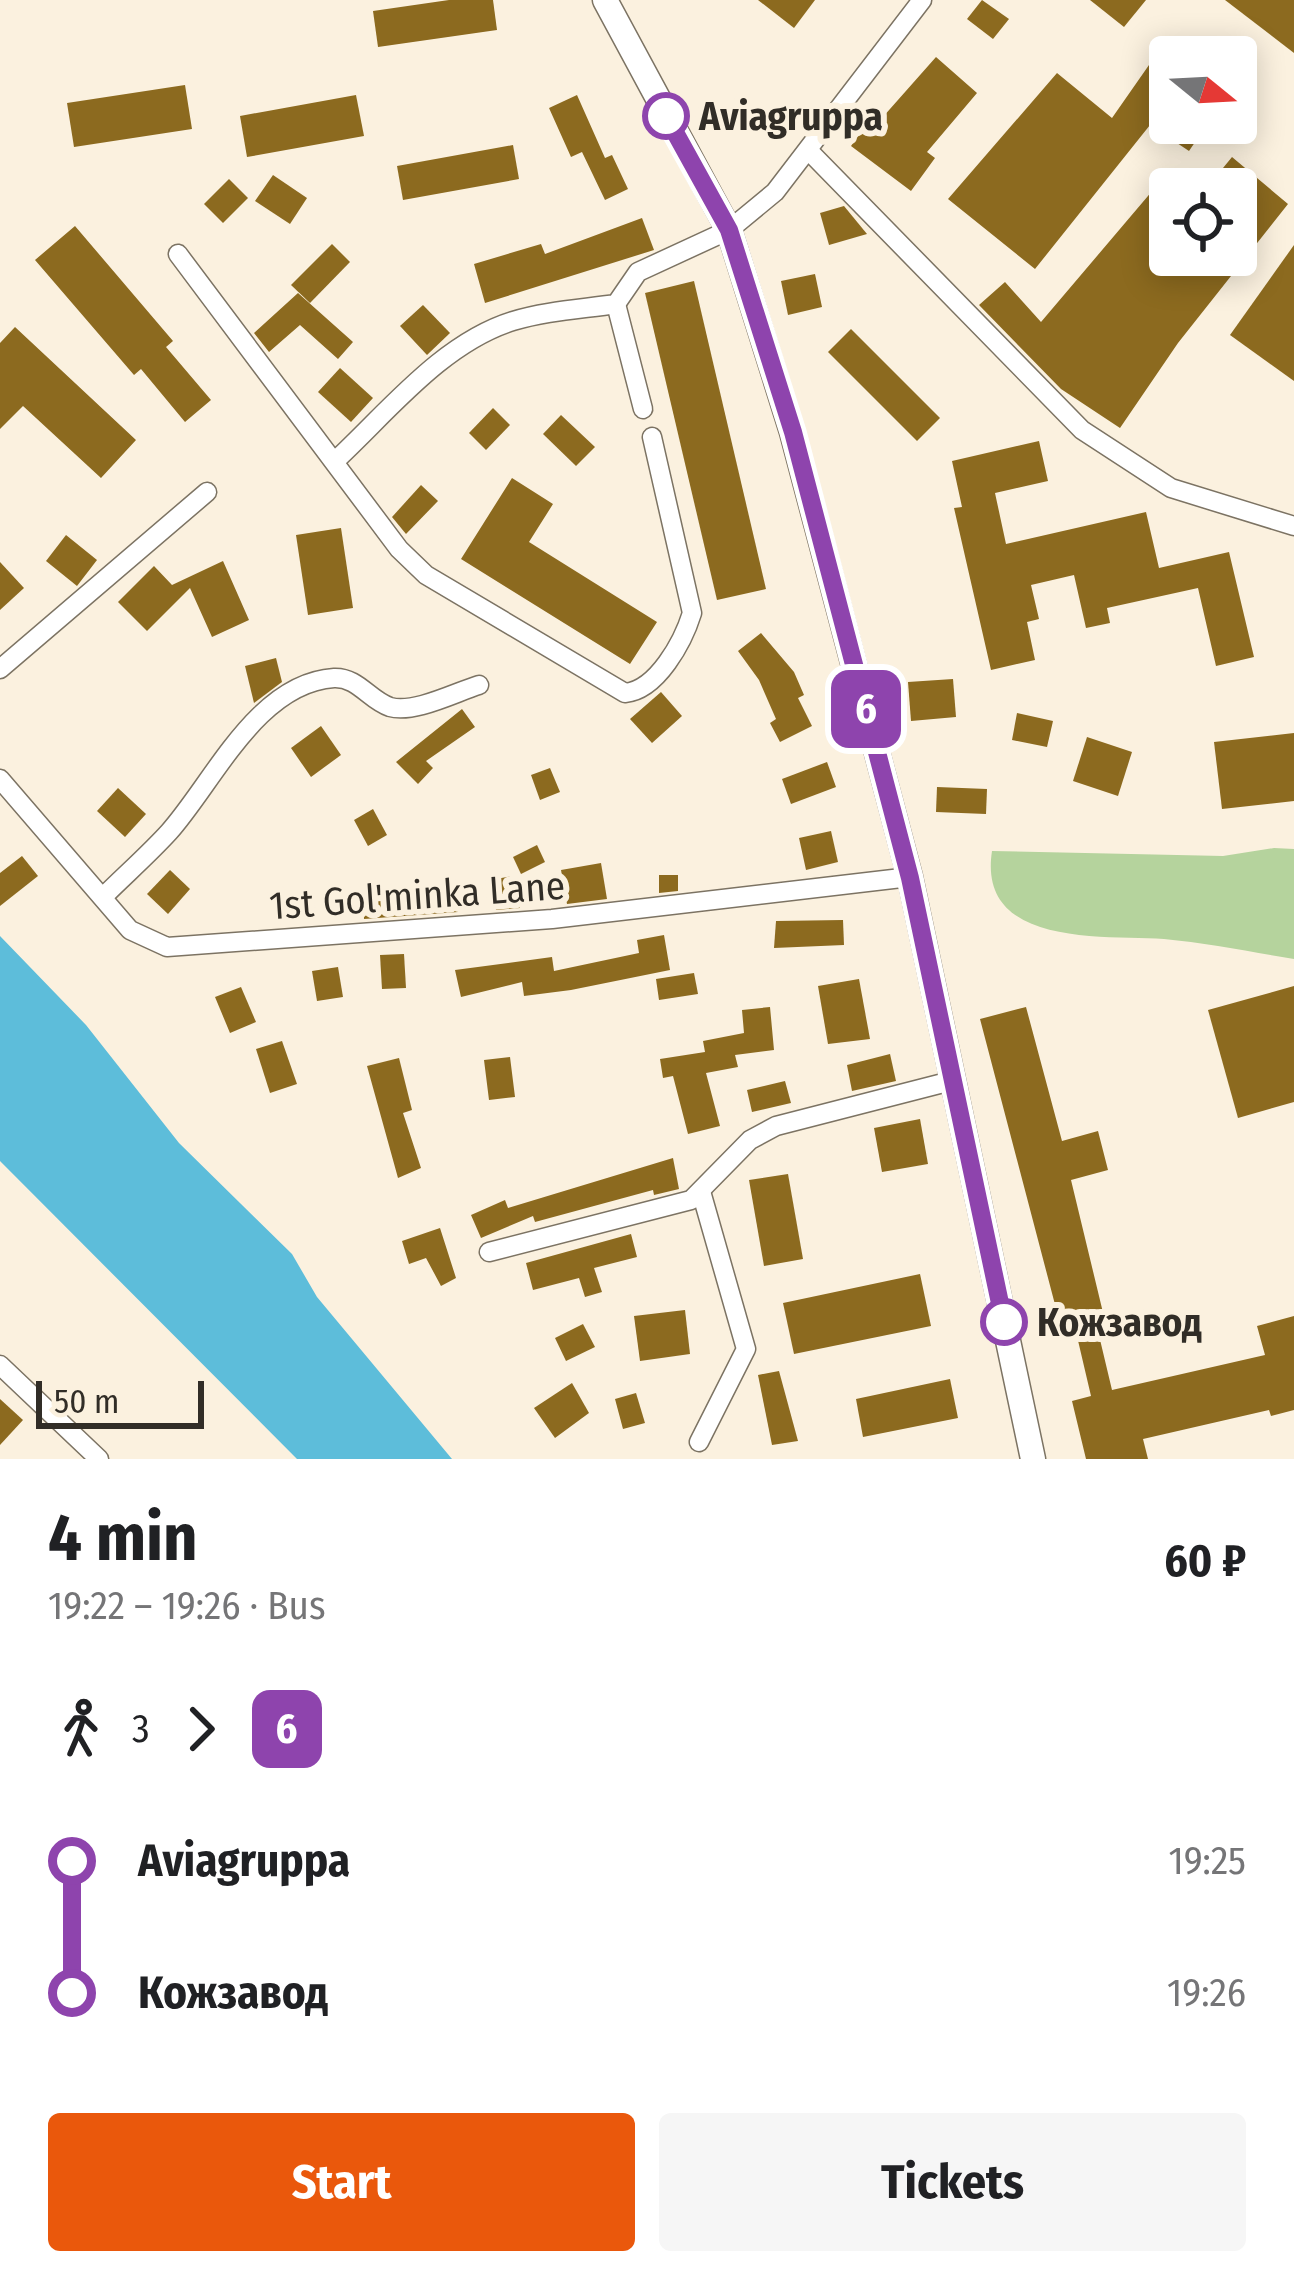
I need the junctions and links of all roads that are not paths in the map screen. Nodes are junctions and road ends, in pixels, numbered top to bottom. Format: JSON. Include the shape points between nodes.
{"nodes":[{"id":1,"x":605,"y":0,"type":"edge"},
{"id":2,"x":922,"y":0,"type":"edge"},
{"id":3,"x":808,"y":150,"type":"junction"},
{"id":4,"x":729,"y":230,"type":"junction"},
{"id":5,"x":178,"y":254,"type":"dead end"},
{"id":6,"x":616,"y":304,"type":"junction"},
{"id":7,"x":643,"y":409,"type":"dead end"},
{"id":8,"x":652,"y":437,"type":"dead end"},
{"id":9,"x":335,"y":461,"type":"junction"},
{"id":10,"x":207,"y":492,"type":"dead end"},
{"id":11,"x":1294,"y":526,"type":"edge"},
{"id":12,"x":0,"y":670,"type":"edge"},
{"id":13,"x":479,"y":685,"type":"dead end"},
{"id":14,"x":0,"y":779,"type":"edge"},
{"id":15,"x":910,"y":878,"type":"junction"},
{"id":16,"x":103,"y":897,"type":"junction"},
{"id":17,"x":955,"y":1080,"type":"junction"},
{"id":18,"x":702,"y":1195,"type":"junction"},
{"id":19,"x":489,"y":1252,"type":"dead end"},
{"id":20,"x":0,"y":1365,"type":"edge"},
{"id":21,"x":699,"y":1442,"type":"dead end"},
{"id":22,"x":99,"y":1459,"type":"edge"},
{"id":23,"x":1034,"y":1459,"type":"edge"}],
"edges":[{"from":1,"to":4,"type":"main road"},
{"from":2,"to":3,"type":"street"},
{"from":3,"to":4,"type":"street","via":[[776,192]]},
{"from":3,"to":11,"type":"street","via":[[1082,430],[1171,488]]},
{"from":4,"to":6,"type":"street","via":[[638,272]]},
{"from":4,"to":15,"type":"main road","via":[[793,432]]},
{"from":5,"to":9,"type":"street"},
{"from":6,"to":7,"type":"street"},
{"from":6,"to":9,"type":"street","via":[[490,329],[442,361]]},
{"from":8,"to":9,"type":"street","via":[[692,613],[647,686],[625,693],[426,574],[377,523]]},
{"from":10,"to":12,"type":"street"},
{"from":13,"to":16,"type":"street","via":[[404,708],[330,678],[269,708],[169,832]]},
{"from":14,"to":16,"type":"street","name":"1st Gol'minka Lane"},
{"from":15,"to":16,"type":"street","name":"1st Gol'minka Lane","via":[[552,919],[167,947],[140,939]]},
{"from":15,"to":17,"type":"main road"},
{"from":17,"to":18,"type":"street","via":[[776,1126],[750,1140]]},
{"from":17,"to":23,"type":"main road"},
{"from":18,"to":19,"type":"street"},
{"from":18,"to":21,"type":"street","via":[[746,1348]]},
{"from":20,"to":22,"type":"street"}]}
